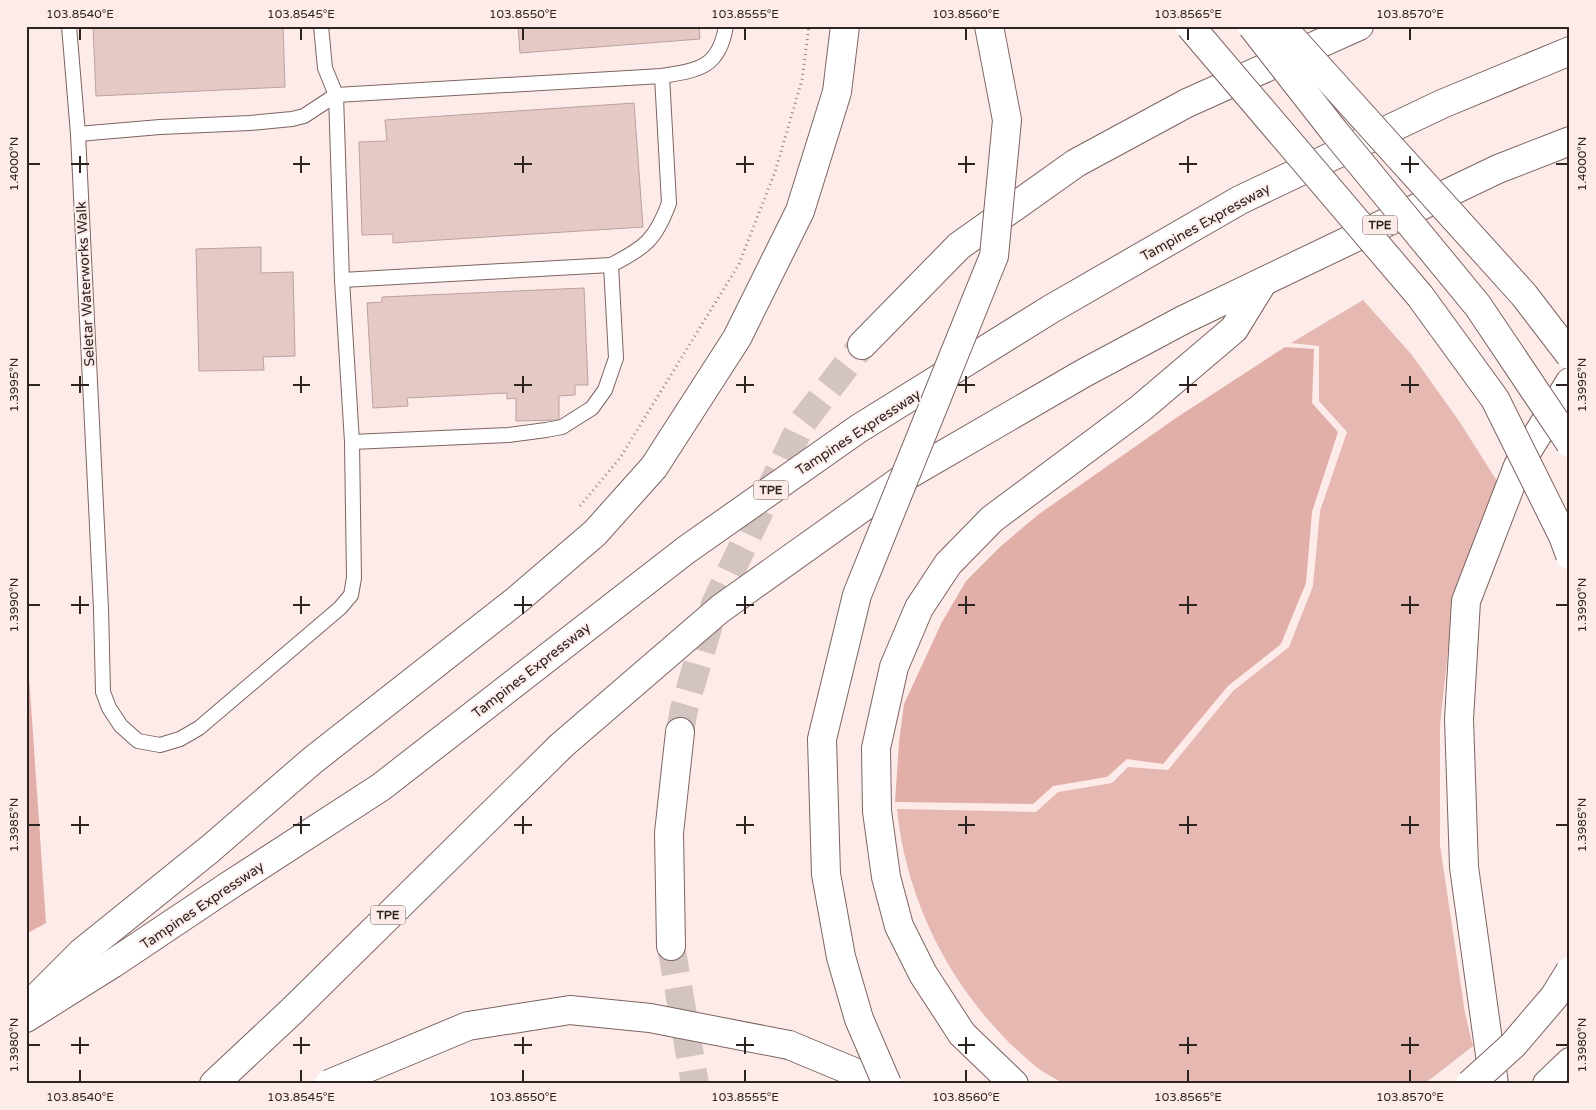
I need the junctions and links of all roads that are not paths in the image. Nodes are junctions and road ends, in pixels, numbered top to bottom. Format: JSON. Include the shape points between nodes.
{"nodes":[{"id":1,"x":69,"y":26,"type":"edge"},
{"id":2,"x":321,"y":26,"type":"edge"},
{"id":3,"x":726,"y":26,"type":"edge"},
{"id":4,"x":846,"y":26,"type":"edge"},
{"id":5,"x":989,"y":26,"type":"edge"},
{"id":6,"x":1190,"y":26,"type":"edge"},
{"id":7,"x":1252,"y":26,"type":"edge"},
{"id":8,"x":1281,"y":26,"type":"edge"},
{"id":9,"x":1359,"y":26,"type":"edge"},
{"id":10,"x":1570,"y":51,"type":"edge"},
{"id":11,"x":662,"y":76,"type":"junction"},
{"id":12,"x":336,"y":95,"type":"junction"},
{"id":13,"x":78,"y":134,"type":"junction"},
{"id":14,"x":1570,"y":141,"type":"edge"},
{"id":15,"x":611,"y":265,"type":"junction"},
{"id":16,"x":342,"y":280,"type":"junction"},
{"id":17,"x":1263,"y":282,"type":"junction"},
{"id":18,"x":862,"y":345,"type":"tunnel mouth"},
{"id":19,"x":1570,"y":355,"type":"edge"},
{"id":20,"x":1570,"y":382,"type":"edge"},
{"id":21,"x":352,"y":442,"type":"junction"},
{"id":22,"x":1570,"y":443,"type":"edge"},
{"id":23,"x":1570,"y":555,"type":"edge"},
{"id":24,"x":680,"y":732,"type":"tunnel mouth"},
{"id":25,"x":671,"y":946,"type":"tunnel mouth"},
{"id":26,"x":1570,"y":971,"type":"edge"},
{"id":27,"x":26,"y":1008,"type":"edge"},
{"id":28,"x":26,"y":1018,"type":"edge"},
{"id":29,"x":1570,"y":1062,"type":"edge"},
{"id":30,"x":214,"y":1084,"type":"edge"},
{"id":31,"x":328,"y":1084,"type":"edge"},
{"id":32,"x":883,"y":1084,"type":"edge"},
{"id":33,"x":887,"y":1084,"type":"edge"},
{"id":34,"x":1014,"y":1084,"type":"edge"},
{"id":35,"x":1470,"y":1084,"type":"edge"},
{"id":36,"x":1494,"y":1084,"type":"edge"},
{"id":37,"x":1547,"y":1084,"type":"edge"}],
"edges":[{"from":1,"to":13,"type":"lane","name":"Seletar Waterworks Walk"},
{"from":2,"to":12,"type":"lane","via":[[324,68]]},
{"from":3,"to":11,"type":"lane","via":[[724,39],[714,59],[697,69]]},
{"from":4,"to":27,"type":"main road","via":[[836,92],[800,211],[737,338],[654,467],[595,533],[518,599],[313,760],[210,849],[81,953]]},
{"from":5,"to":33,"type":"main road","bridge":true,"via":[[1007,120],[994,256],[857,595],[822,739],[826,874],[841,957],[859,1019]]},
{"from":6,"to":23,"type":"main road","bridge":true,"via":[[1420,296],[1495,399]]},
{"from":7,"to":22,"type":"main road","bridge":true,"via":[[1478,306]]},
{"from":8,"to":19,"type":"main road","bridge":true,"via":[[1524,295]]},
{"from":9,"to":18,"type":"main road","via":[[1187,103],[1076,163],[959,246]]},
{"from":10,"to":28,"type":"main road","name":"Tampines Expressway","number":"TPE","via":[[1442,104],[1240,200],[1051,309],[858,429],[686,550],[381,787]]},
{"from":11,"to":12,"type":"lane"},
{"from":11,"to":15,"type":"lane","via":[[669,203],[662,222],[645,246]]},
{"from":12,"to":13,"type":"lane","via":[[304,116],[292,119]]},
{"from":12,"to":16,"type":"lane"},
{"from":13,"to":21,"type":"lane","name":"Seletar Waterworks Walk","via":[[103,692],[117,720],[138,741],[160,745],[199,728],[340,608],[351,595],[354,578]]},
{"from":14,"to":17,"type":"main road","number":"TPE","via":[[1498,169]]},
{"from":15,"to":16,"type":"lane"},
{"from":15,"to":21,"type":"lane","via":[[616,358],[605,390],[592,408],[562,427],[546,430],[508,435]]},
{"from":16,"to":21,"type":"lane"},
{"from":17,"to":30,"type":"main road","number":"TPE","via":[[1084,373],[908,475],[720,609],[562,746]]},
{"from":17,"to":34,"type":"main road","via":[[1234,329],[1141,408],[992,520],[948,564],[920,608],[894,668],[876,748],[877,811],[886,877],[900,926],[923,974],[962,1034]]},
{"from":20,"to":36,"type":"main road","via":[[1518,466],[1466,600],[1458,719],[1464,867]]},
{"from":24,"to":25,"type":"main road","via":[[669,833]]},
{"from":26,"to":35,"type":"main road","bridge":true,"via":[[1554,997],[1513,1045]]},
{"from":29,"to":37,"type":"main road"},
{"from":31,"to":32,"type":"main road","bridge":true,"via":[[468,1026],[570,1010],[650,1018],[789,1045]]}]}
